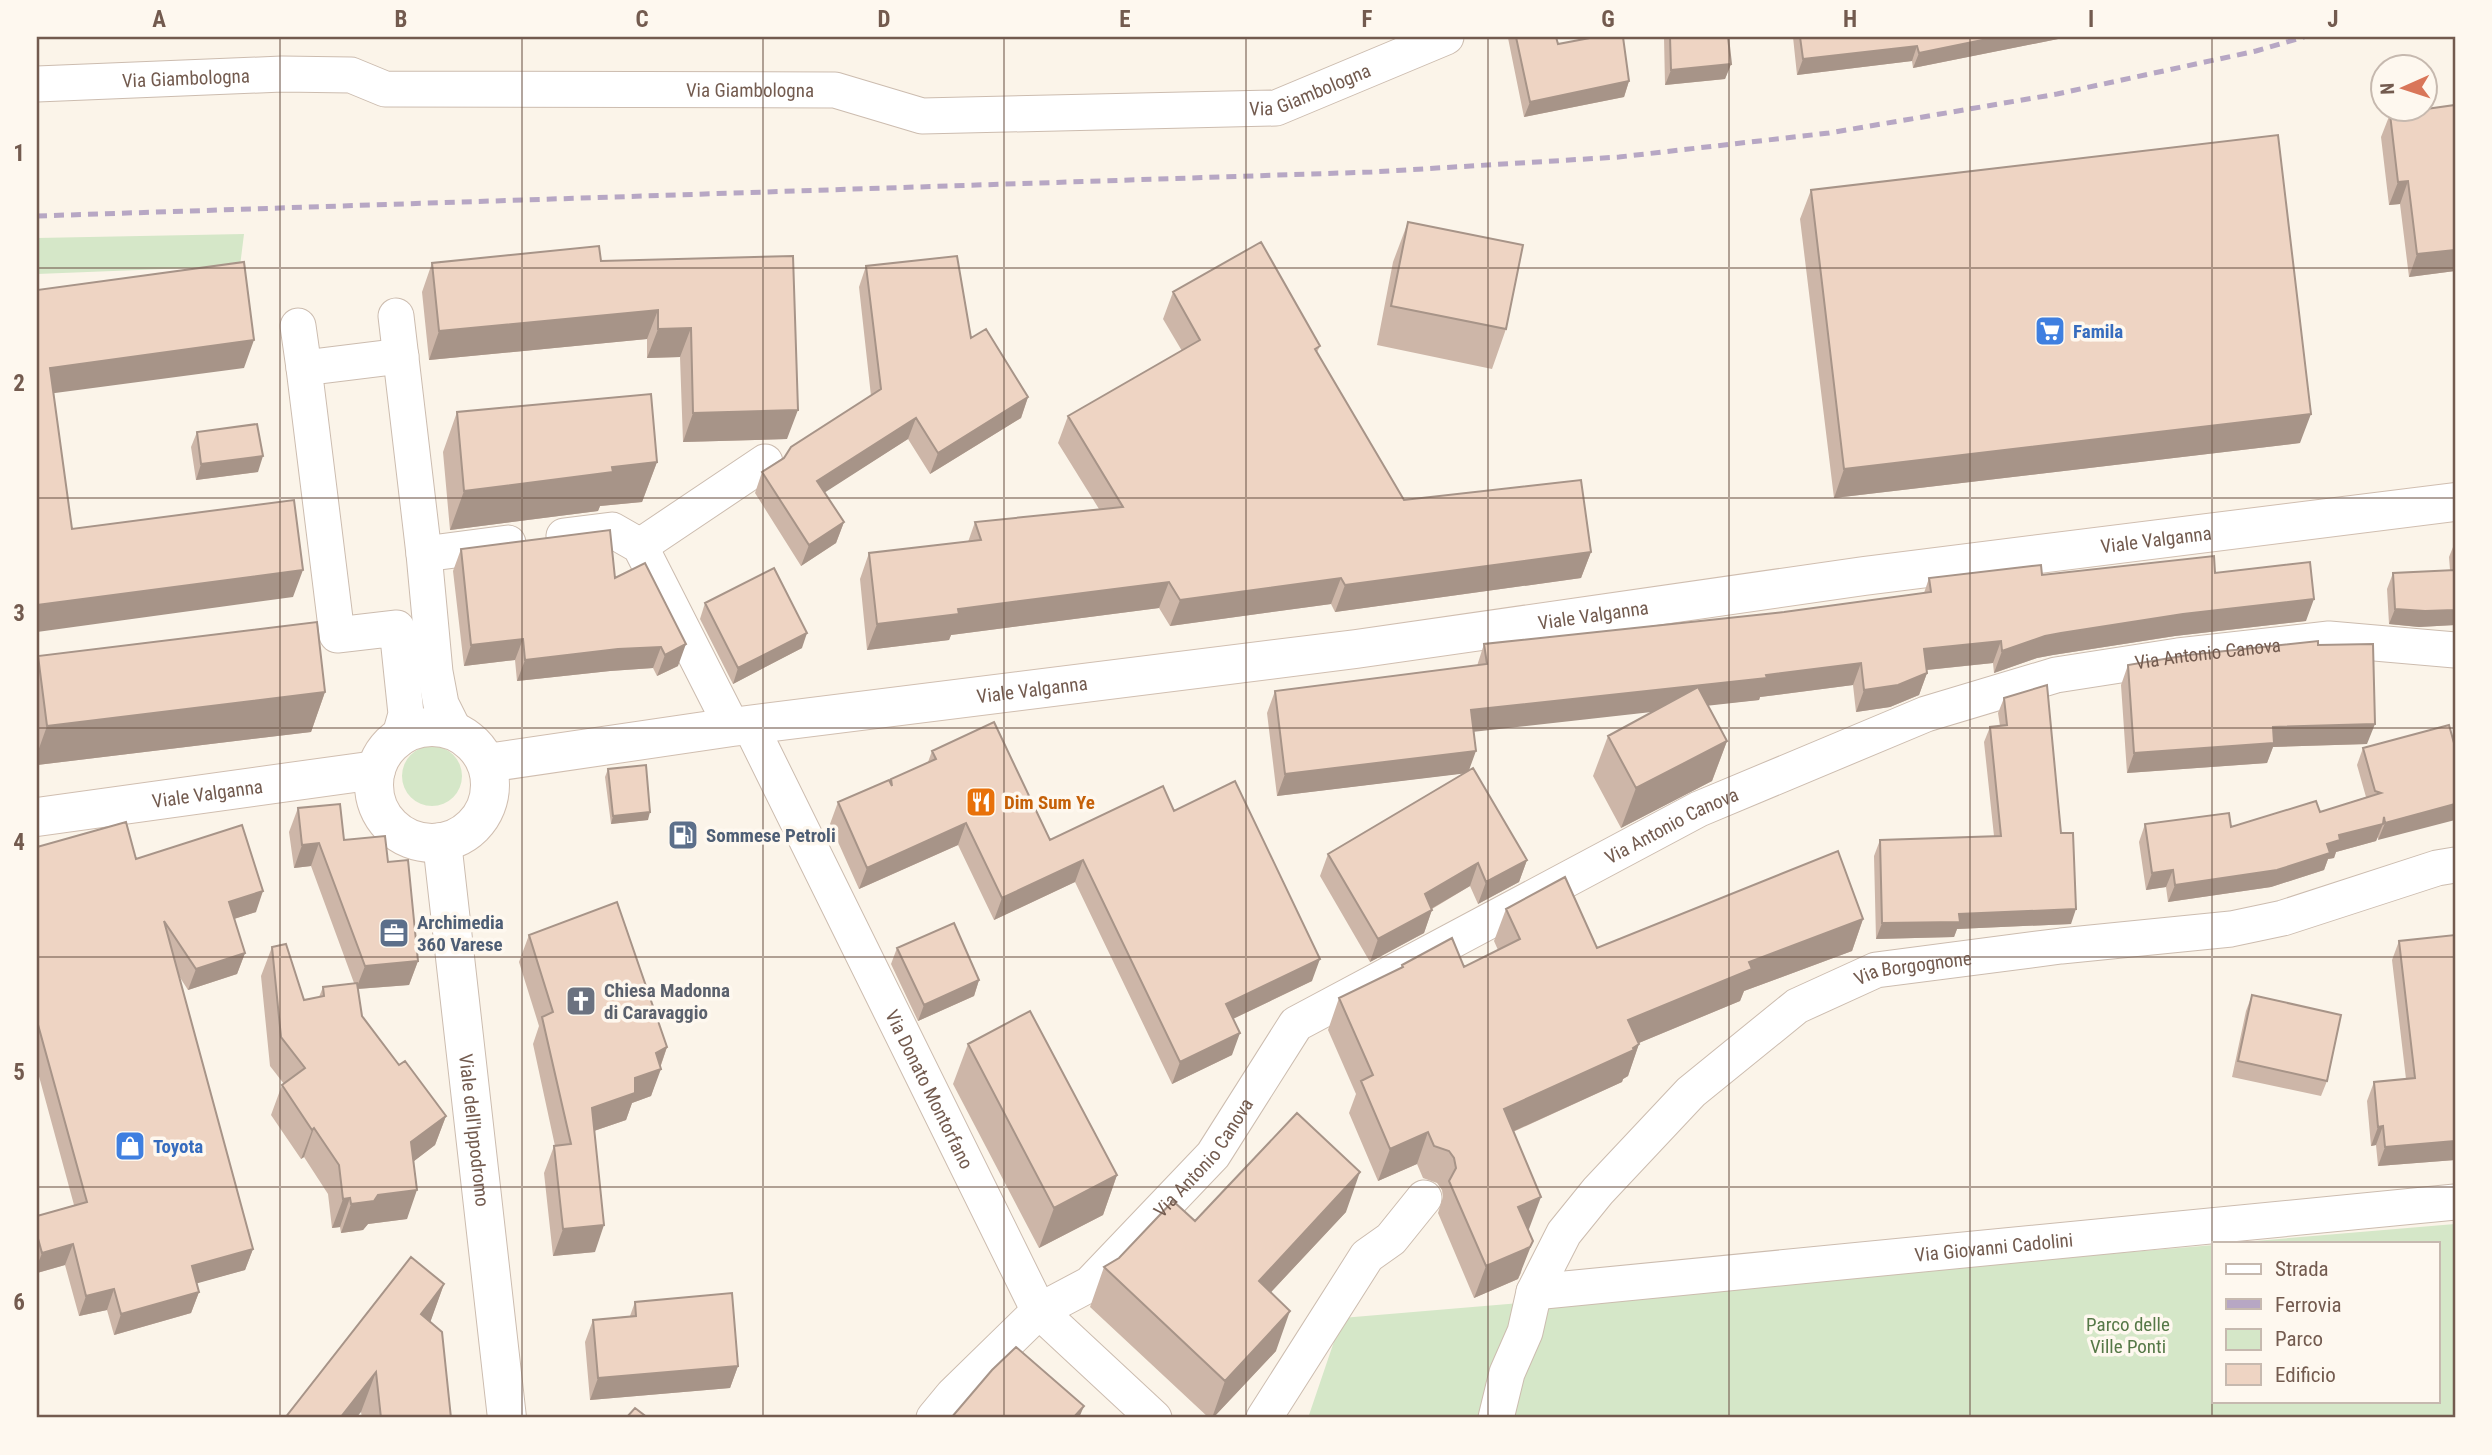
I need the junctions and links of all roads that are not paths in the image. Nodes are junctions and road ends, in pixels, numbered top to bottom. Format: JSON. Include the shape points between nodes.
{"nodes":[{"id":1,"x":1446,"y":37,"type":"edge"},
{"id":2,"x":37,"y":84,"type":"edge"},
{"id":3,"x":396,"y":316,"type":"dead end"},
{"id":4,"x":298,"y":326,"type":"dead end"},
{"id":5,"x":401,"y":356,"type":"junction"},
{"id":6,"x":304,"y":368,"type":"junction"},
{"id":7,"x":765,"y":462,"type":"dead end"},
{"id":8,"x":2455,"y":502,"type":"edge"},
{"id":9,"x":639,"y":546,"type":"junction"},
{"id":10,"x":424,"y":554,"type":"junction"},
{"id":11,"x":431,"y":624,"type":"junction"},
{"id":12,"x":397,"y":628,"type":"junction"},
{"id":13,"x":2455,"y":650,"type":"edge"},
{"id":14,"x":741,"y":726,"type":"junction"},
{"id":15,"x":455,"y":732,"type":"junction"},
{"id":16,"x":399,"y":738,"type":"junction"},
{"id":17,"x":487,"y":763,"type":"junction"},
{"id":18,"x":376,"y":770,"type":"junction"},
{"id":19,"x":37,"y":817,"type":"edge"},
{"id":20,"x":442,"y":842,"type":"junction"},
{"id":21,"x":2455,"y":865,"type":"edge"},
{"id":22,"x":1424,"y":1198,"type":"dead end"},
{"id":23,"x":2455,"y":1202,"type":"edge"},
{"id":24,"x":1534,"y":1292,"type":"junction"},
{"id":25,"x":1039,"y":1311,"type":"junction"},
{"id":26,"x":507,"y":1418,"type":"edge"},
{"id":27,"x":934,"y":1418,"type":"edge"},
{"id":28,"x":1154,"y":1418,"type":"edge"},
{"id":29,"x":1264,"y":1418,"type":"edge"},
{"id":30,"x":1496,"y":1418,"type":"edge"}],
"edges":[{"from":1,"to":2,"type":"street","name":"Via Giambologna","via":[[1276,108],[922,116],[835,90],[386,89],[351,75]]},
{"from":3,"to":5,"type":"street"},
{"from":4,"to":6,"type":"street"},
{"from":5,"to":6,"type":"street"},
{"from":5,"to":10,"type":"street"},
{"from":6,"to":12,"type":"street","via":[[337,635]]},
{"from":7,"to":9,"type":"street"},
{"from":8,"to":14,"type":"main road","name":"Viale Valganna","via":[[1851,578],[1343,651]]},
{"from":9,"to":10,"type":"street","via":[[612,530]]},
{"from":9,"to":14,"type":"street"},
{"from":10,"to":11,"type":"street"},
{"from":11,"to":12,"type":"street"},
{"from":11,"to":15,"type":"street","via":[[441,704]]},
{"from":12,"to":16,"type":"street","via":[[406,714]]},
{"from":13,"to":25,"type":"street","name":"Via Antonio Canova","via":[[2329,639],[2056,675],[1926,713],[1699,809],[1296,1024],[1213,1155],[1090,1284]]},
{"from":14,"to":17,"type":"main road","name":"Viale Valganna"},
{"from":14,"to":25,"type":"street","name":"Via Donato Montorfano"},
{"from":15,"to":16,"type":"main road","via":[[444,727],[414,729]]},
{"from":15,"to":17,"type":"main road","via":[[470,739]]},
{"from":16,"to":18,"type":"main road","via":[[390,744]]},
{"from":17,"to":20,"type":"main road","via":[[491,789],[483,813],[466,833]]},
{"from":18,"to":19,"type":"main road","name":"Viale Valganna"},
{"from":18,"to":20,"type":"main road","via":[[374,793],[382,815],[398,832],[419,842]]},
{"from":20,"to":26,"type":"main road","name":"Viale dell'Ippodromo"},
{"from":21,"to":24,"type":"street","name":"Via Borgognone","via":[[2283,918],[2231,929],[1876,970],[1797,1006],[1691,1092],[1598,1191],[1564,1233]]},
{"from":22,"to":29,"type":"street","via":[[1391,1239],[1367,1256]]},
{"from":23,"to":24,"type":"street","name":"Via Giovanni Cadolini"},
{"from":24,"to":30,"type":"street","name":"Via Borgognone"},
{"from":25,"to":27,"type":"street","name":"Via Antonio Canova"},
{"from":25,"to":28,"type":"street","name":"Via Donato Montorfano"}]}
